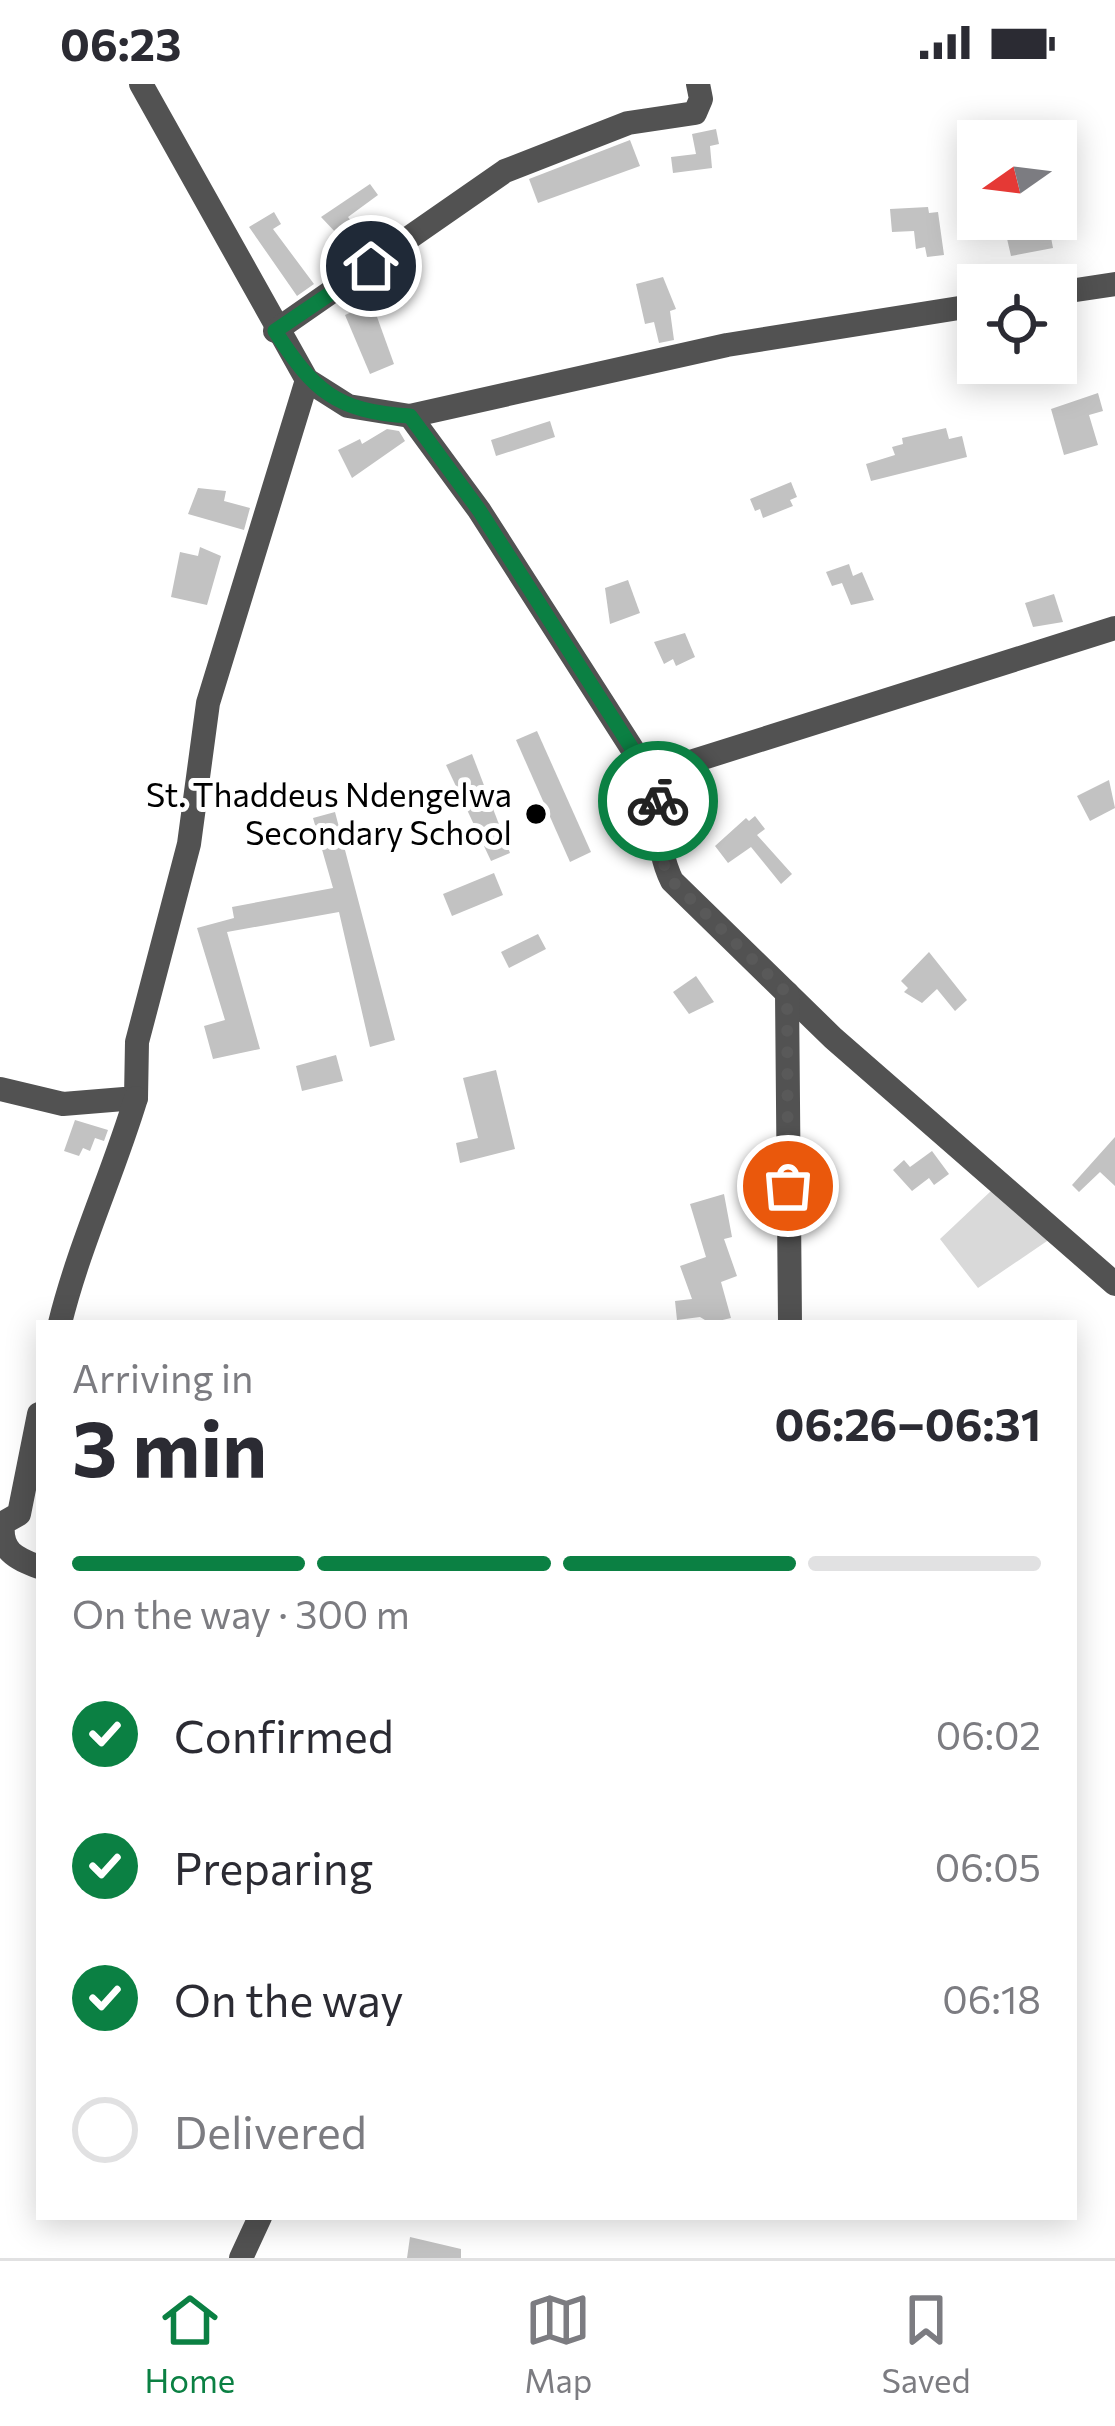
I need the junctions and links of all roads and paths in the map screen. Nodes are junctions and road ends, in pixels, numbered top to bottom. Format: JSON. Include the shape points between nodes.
{"nodes":[{"id":1,"x":141,"y":84,"type":"edge"},
{"id":2,"x":698,"y":84,"type":"edge"},
{"id":3,"x":1115,"y":284,"type":"edge"},
{"id":4,"x":1077,"y":290,"type":"edge"},
{"id":5,"x":957,"y":308,"type":"edge"},
{"id":6,"x":275,"y":331,"type":"junction"},
{"id":7,"x":308,"y":380,"type":"junction"},
{"id":8,"x":410,"y":416,"type":"junction"},
{"id":9,"x":1115,"y":628,"type":"edge"},
{"id":10,"x":649,"y":775,"type":"junction"},
{"id":11,"x":787,"y":993,"type":"junction"},
{"id":12,"x":0,"y":1089,"type":"edge"},
{"id":13,"x":136,"y":1098,"type":"junction"},
{"id":14,"x":1115,"y":1284,"type":"edge"},
{"id":15,"x":61,"y":1320,"type":"edge"},
{"id":16,"x":790,"y":1320,"type":"edge"},
{"id":17,"x":36,"y":1424,"type":"edge"},
{"id":18,"x":10,"y":1512,"type":"edge"},
{"id":19,"x":36,"y":1566,"type":"edge"},
{"id":20,"x":259,"y":2220,"type":"edge"},
{"id":21,"x":241,"y":2258,"type":"edge"}],
"edges":[{"from":1,"to":6,"type":"street"},
{"from":2,"to":6,"type":"street","via":[[695,113],[628,123],[505,171]]},
{"from":3,"to":4,"type":"street"},
{"from":5,"to":8,"type":"street","via":[[727,346]]},
{"from":6,"to":7,"type":"street"},
{"from":7,"to":8,"type":"street","via":[[348,406]]},
{"from":7,"to":13,"type":"street","via":[[208,703],[188,844],[137,1042]]},
{"from":8,"to":10,"type":"street"},
{"from":9,"to":10,"type":"street"},
{"from":10,"to":11,"type":"street","via":[[672,881]]},
{"from":11,"to":14,"type":"street"},
{"from":11,"to":16,"type":"street"},
{"from":12,"to":13,"type":"street","via":[[63,1104]]},
{"from":13,"to":15,"type":"street"},
{"from":17,"to":18,"type":"street"},
{"from":18,"to":19,"type":"street","via":[[3,1544]]},
{"from":20,"to":21,"type":"street"}]}
